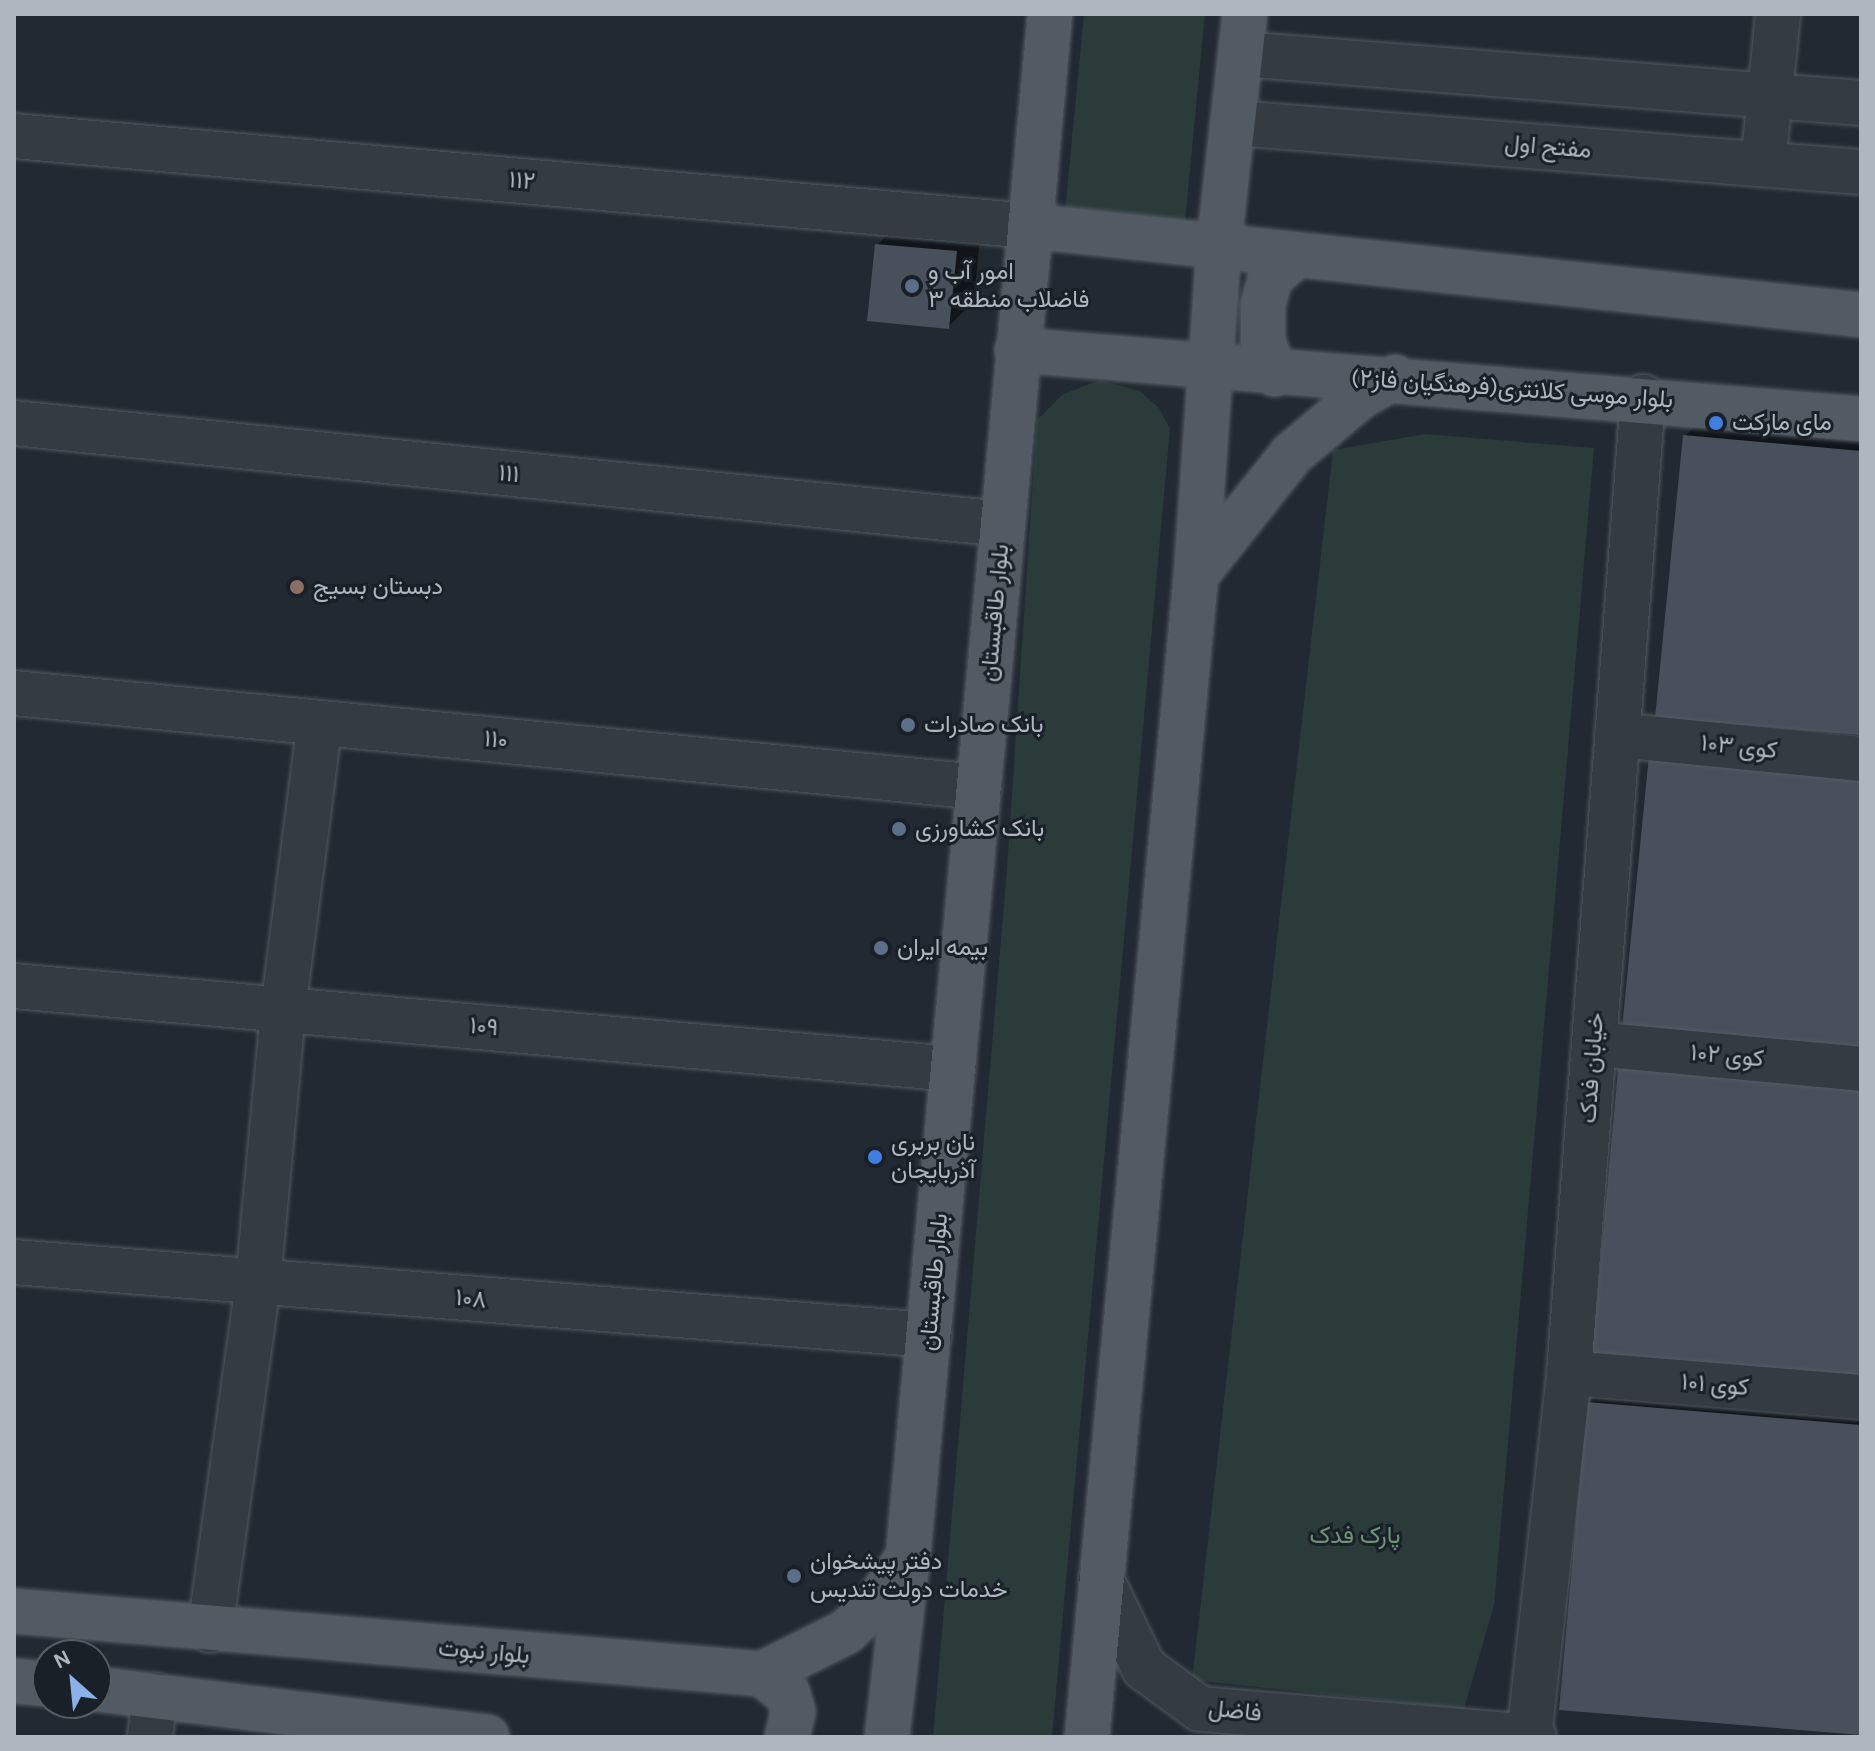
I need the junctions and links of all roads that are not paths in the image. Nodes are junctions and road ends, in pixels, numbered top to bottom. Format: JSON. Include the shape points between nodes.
{"nodes":[{"id":1,"x":1050,"y":14,"type":"edge"},
{"id":2,"x":1778,"y":14,"type":"edge"},
{"id":3,"x":1243,"y":34,"type":"edge"},
{"id":4,"x":1768,"y":96,"type":"junction"},
{"id":5,"x":1861,"y":103,"type":"edge"},
{"id":6,"x":1235,"y":123,"type":"junction"},
{"id":7,"x":14,"y":136,"type":"edge"},
{"id":8,"x":1763,"y":164,"type":"junction"},
{"id":9,"x":1861,"y":172,"type":"edge"},
{"id":10,"x":1030,"y":226,"type":"junction"},
{"id":11,"x":1219,"y":244,"type":"junction"},
{"id":12,"x":1296,"y":255,"type":"junction"},
{"id":13,"x":1861,"y":315,"type":"edge"},
{"id":14,"x":1017,"y":350,"type":"junction"},
{"id":15,"x":1211,"y":368,"type":"junction"},
{"id":16,"x":1275,"y":374,"type":"junction"},
{"id":17,"x":1395,"y":377,"type":"junction"},
{"id":18,"x":1643,"y":397,"type":"junction"},
{"id":19,"x":1861,"y":419,"type":"edge"},
{"id":20,"x":14,"y":423,"type":"edge"},
{"id":21,"x":1003,"y":524,"type":"junction"},
{"id":22,"x":1196,"y":575,"type":"junction"},
{"id":23,"x":14,"y":693,"type":"edge"},
{"id":24,"x":320,"y":723,"type":"junction"},
{"id":25,"x":1617,"y":735,"type":"junction"},
{"id":26,"x":1861,"y":759,"type":"edge"},
{"id":27,"x":979,"y":787,"type":"junction"},
{"id":28,"x":14,"y":986,"type":"edge"},
{"id":29,"x":283,"y":1010,"type":"junction"},
{"id":30,"x":1594,"y":1044,"type":"junction"},
{"id":31,"x":953,"y":1069,"type":"junction"},
{"id":32,"x":1861,"y":1069,"type":"edge"},
{"id":33,"x":14,"y":1262,"type":"edge"},
{"id":34,"x":258,"y":1282,"type":"junction"},
{"id":35,"x":929,"y":1335,"type":"junction"},
{"id":36,"x":1569,"y":1373,"type":"junction"},
{"id":37,"x":1861,"y":1397,"type":"edge"},
{"id":38,"x":908,"y":1556,"type":"junction"},
{"id":39,"x":1101,"y":1579,"type":"junction"},
{"id":40,"x":14,"y":1611,"type":"edge"},
{"id":41,"x":210,"y":1630,"type":"junction"},
{"id":42,"x":762,"y":1674,"type":"junction"},
{"id":43,"x":112,"y":1697,"type":"edge"},
{"id":44,"x":153,"y":1716,"type":"edge"},
{"id":45,"x":279,"y":1722,"type":"edge"},
{"id":46,"x":487,"y":1737,"type":"edge"},
{"id":47,"x":787,"y":1737,"type":"edge"},
{"id":48,"x":887,"y":1737,"type":"edge"},
{"id":49,"x":1087,"y":1737,"type":"edge"},
{"id":50,"x":1531,"y":1737,"type":"edge"}],
"edges":[{"from":1,"to":10,"type":"main road","name":"بلوار طاقبستان"},
{"from":2,"to":4,"type":"street"},
{"from":3,"to":4,"type":"street"},
{"from":3,"to":6,"type":"main road"},
{"from":4,"to":5,"type":"street"},
{"from":4,"to":8,"type":"street"},
{"from":6,"to":8,"type":"street","name":"مفتح اول"},
{"from":6,"to":11,"type":"main road"},
{"from":7,"to":10,"type":"street","name":"۱۱۲"},
{"from":8,"to":9,"type":"street","name":"مفتح اول"},
{"from":10,"to":11,"type":"main road"},
{"from":10,"to":14,"type":"main road","name":"بلوار طاقبستان"},
{"from":11,"to":12,"type":"main road"},
{"from":11,"to":15,"type":"main road"},
{"from":12,"to":13,"type":"main road"},
{"from":12,"to":16,"type":"main road","via":[[1270,278],[1263,305],[1263,341]]},
{"from":14,"to":15,"type":"main road","name":"بلوار موسی کلانتری(فرهنگیان فاز۲)"},
{"from":14,"to":21,"type":"main road","name":"بلوار طاقبستان"},
{"from":15,"to":16,"type":"main road","name":"بلوار موسی کلانتری(فرهنگیان فاز۲)"},
{"from":15,"to":22,"type":"main road"},
{"from":16,"to":17,"type":"main road","name":"بلوار موسی کلانتری(فرهنگیان فاز۲)"},
{"from":17,"to":18,"type":"main road","name":"بلوار موسی کلانتری(فرهنگیان فاز۲)"},
{"from":17,"to":22,"type":"main road","via":[[1361,396],[1292,454]]},
{"from":18,"to":19,"type":"main road","name":"بلوار موسی کلانتری(فرهنگیان فاز۲)"},
{"from":18,"to":25,"type":"street","name":"خیابان فدک"},
{"from":20,"to":21,"type":"street","name":"۱۱۱"},
{"from":21,"to":27,"type":"main road","name":"بلوار طاقبستان"},
{"from":22,"to":39,"type":"main road"},
{"from":23,"to":24,"type":"street","name":"۱۱۰"},
{"from":24,"to":27,"type":"street","name":"۱۱۰"},
{"from":24,"to":29,"type":"street"},
{"from":25,"to":26,"type":"street","name":"کوی ۱۰۳"},
{"from":25,"to":30,"type":"street","name":"خیابان فدک"},
{"from":27,"to":31,"type":"main road","name":"بلوار طاقبستان"},
{"from":28,"to":29,"type":"street","name":"۱۰۹"},
{"from":29,"to":31,"type":"street","name":"۱۰۹"},
{"from":29,"to":34,"type":"street"},
{"from":30,"to":32,"type":"street","name":"کوی ۱۰۲"},
{"from":30,"to":36,"type":"street","name":"خیابان فدک"},
{"from":31,"to":35,"type":"main road","name":"بلوار طاقبستان"},
{"from":33,"to":34,"type":"street","name":"۱۰۸"},
{"from":34,"to":35,"type":"street","name":"۱۰۸"},
{"from":34,"to":41,"type":"street"},
{"from":35,"to":38,"type":"main road","name":"بلوار طاقبستان"},
{"from":36,"to":37,"type":"street","name":"کوی ۱۰۱"},
{"from":36,"to":50,"type":"street","name":"خیابان فدک"},
{"from":38,"to":42,"type":"main road","via":[[877,1602],[846,1632]]},
{"from":38,"to":48,"type":"main road","name":"بلوار طاقبستان"},
{"from":39,"to":49,"type":"main road"},
{"from":39,"to":50,"type":"street","name":"فاضل","via":[[1144,1668],[1200,1709]]},
{"from":40,"to":41,"type":"main road","name":"بلوار نبوت"},
{"from":41,"to":42,"type":"main road","name":"بلوار نبوت"},
{"from":42,"to":47,"type":"main road","via":[[788,1694],[793,1712]]},
{"from":43,"to":44,"type":"main road"},
{"from":44,"to":45,"type":"main road"},
{"from":45,"to":46,"type":"main road"}]}
